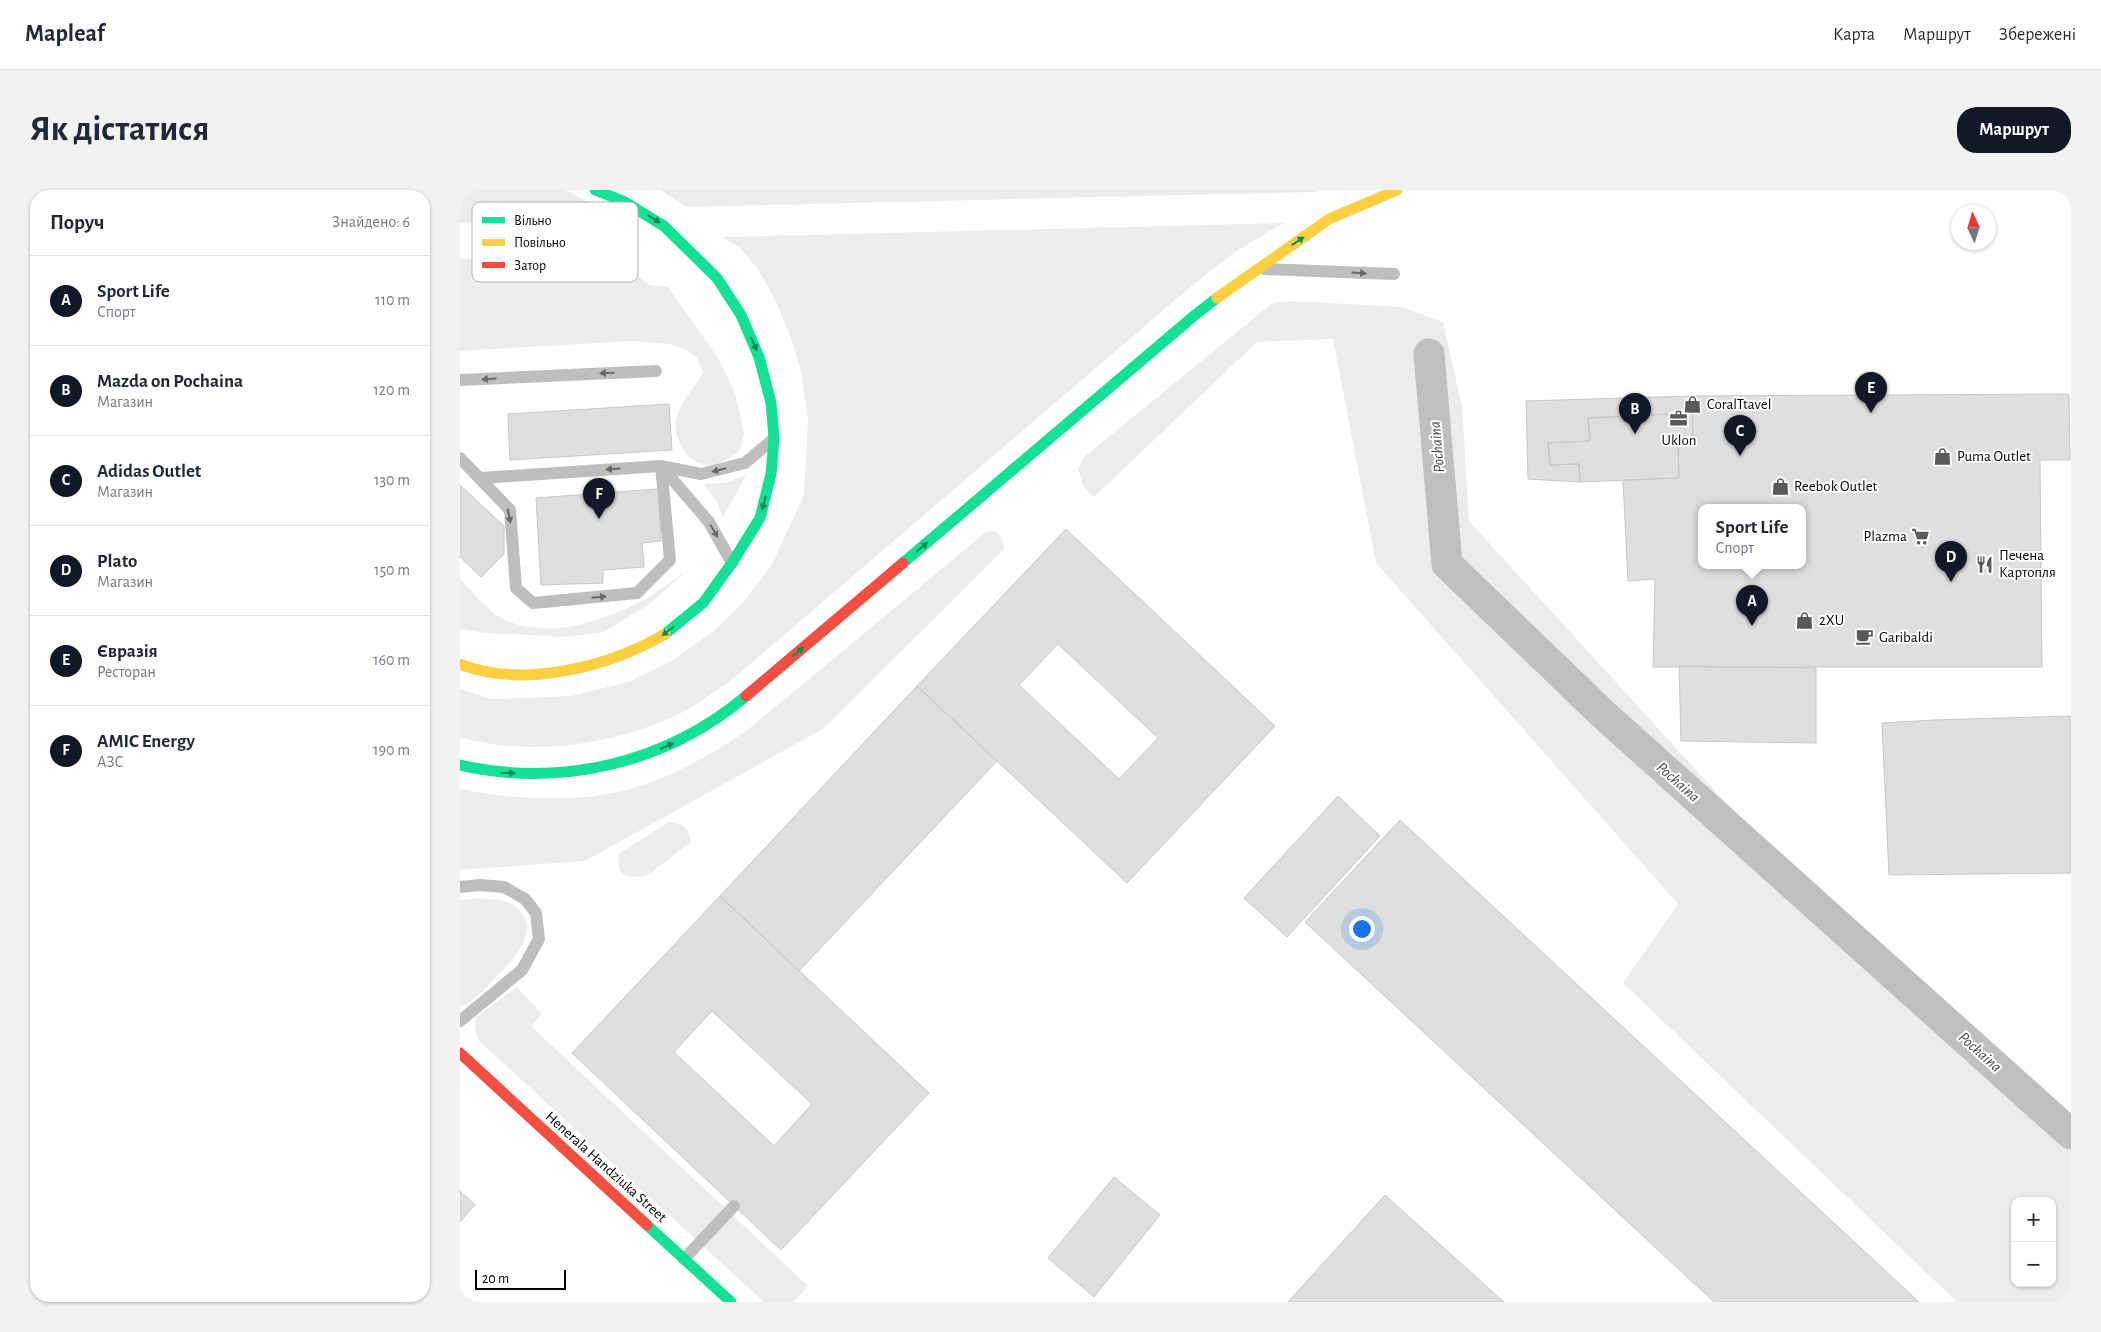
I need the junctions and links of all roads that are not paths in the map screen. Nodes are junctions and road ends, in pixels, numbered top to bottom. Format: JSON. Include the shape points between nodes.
{"nodes":[{"id":1,"x":595,"y":190,"type":"edge"},
{"id":2,"x":1397,"y":190,"type":"edge"},
{"id":3,"x":625,"y":202,"type":"edge"},
{"id":4,"x":638,"y":210,"type":"edge"},
{"id":5,"x":1258,"y":268,"type":"junction"},
{"id":6,"x":1394,"y":274,"type":"dead end"},
{"id":7,"x":656,"y":371,"type":"dead end"},
{"id":8,"x":460,"y":380,"type":"edge"},
{"id":9,"x":774,"y":438,"type":"junction"},
{"id":10,"x":460,"y":458,"type":"edge"},
{"id":11,"x":661,"y":466,"type":"junction"},
{"id":12,"x":481,"y":478,"type":"junction"},
{"id":13,"x":732,"y":563,"type":"junction"},
{"id":14,"x":460,"y":664,"type":"edge"},
{"id":15,"x":460,"y":766,"type":"edge"},
{"id":16,"x":460,"y":887,"type":"edge"},
{"id":17,"x":460,"y":1021,"type":"edge"},
{"id":18,"x":460,"y":1053,"type":"edge"},
{"id":19,"x":734,"y":1206,"type":"dead end"},
{"id":20,"x":684,"y":1259,"type":"junction"},
{"id":21,"x":731,"y":1302,"type":"edge"}],
"edges":[{"from":1,"to":3,"type":"main road","one_way":true},
{"from":5,"to":2,"type":"main road","one_way":true,"via":[[1329,219]]},
{"from":4,"to":9,"type":"main road","one_way":true,"via":[[664,226],[718,278],[741,316],[759,357],[771,403]]},
{"from":5,"to":6,"type":"lane","one_way":true},
{"from":15,"to":5,"type":"main road","one_way":true,"via":[[491,772],[553,773],[600,768],[667,747],[728,711],[1180,327]]},
{"from":7,"to":8,"type":"lane","one_way":true},
{"from":9,"to":11,"type":"lane","one_way":true,"via":[[745,463],[700,474]]},
{"from":9,"to":13,"type":"main road","one_way":true,"via":[[771,474],[760,518]]},
{"from":10,"to":12,"type":"lane"},
{"from":11,"to":12,"type":"lane","one_way":true},
{"from":12,"to":11,"type":"lane","one_way":true,"via":[[510,510],[516,588],[533,603],[637,593],[670,560]]},
{"from":11,"to":13,"type":"lane","one_way":true,"via":[[709,522]]},
{"from":13,"to":14,"type":"main road","one_way":true,"via":[[703,603],[664,635],[618,657],[570,670],[517,674],[475,670]]},
{"from":16,"to":17,"type":"lane","via":[[504,887],[525,900],[536,913],[540,939],[522,970]]},
{"from":18,"to":20,"type":"main road","name":"Henerala Handziuka Street"},
{"from":19,"to":20,"type":"lane"},
{"from":20,"to":21,"type":"main road","name":"Henerala Handziuka Street"}]}
